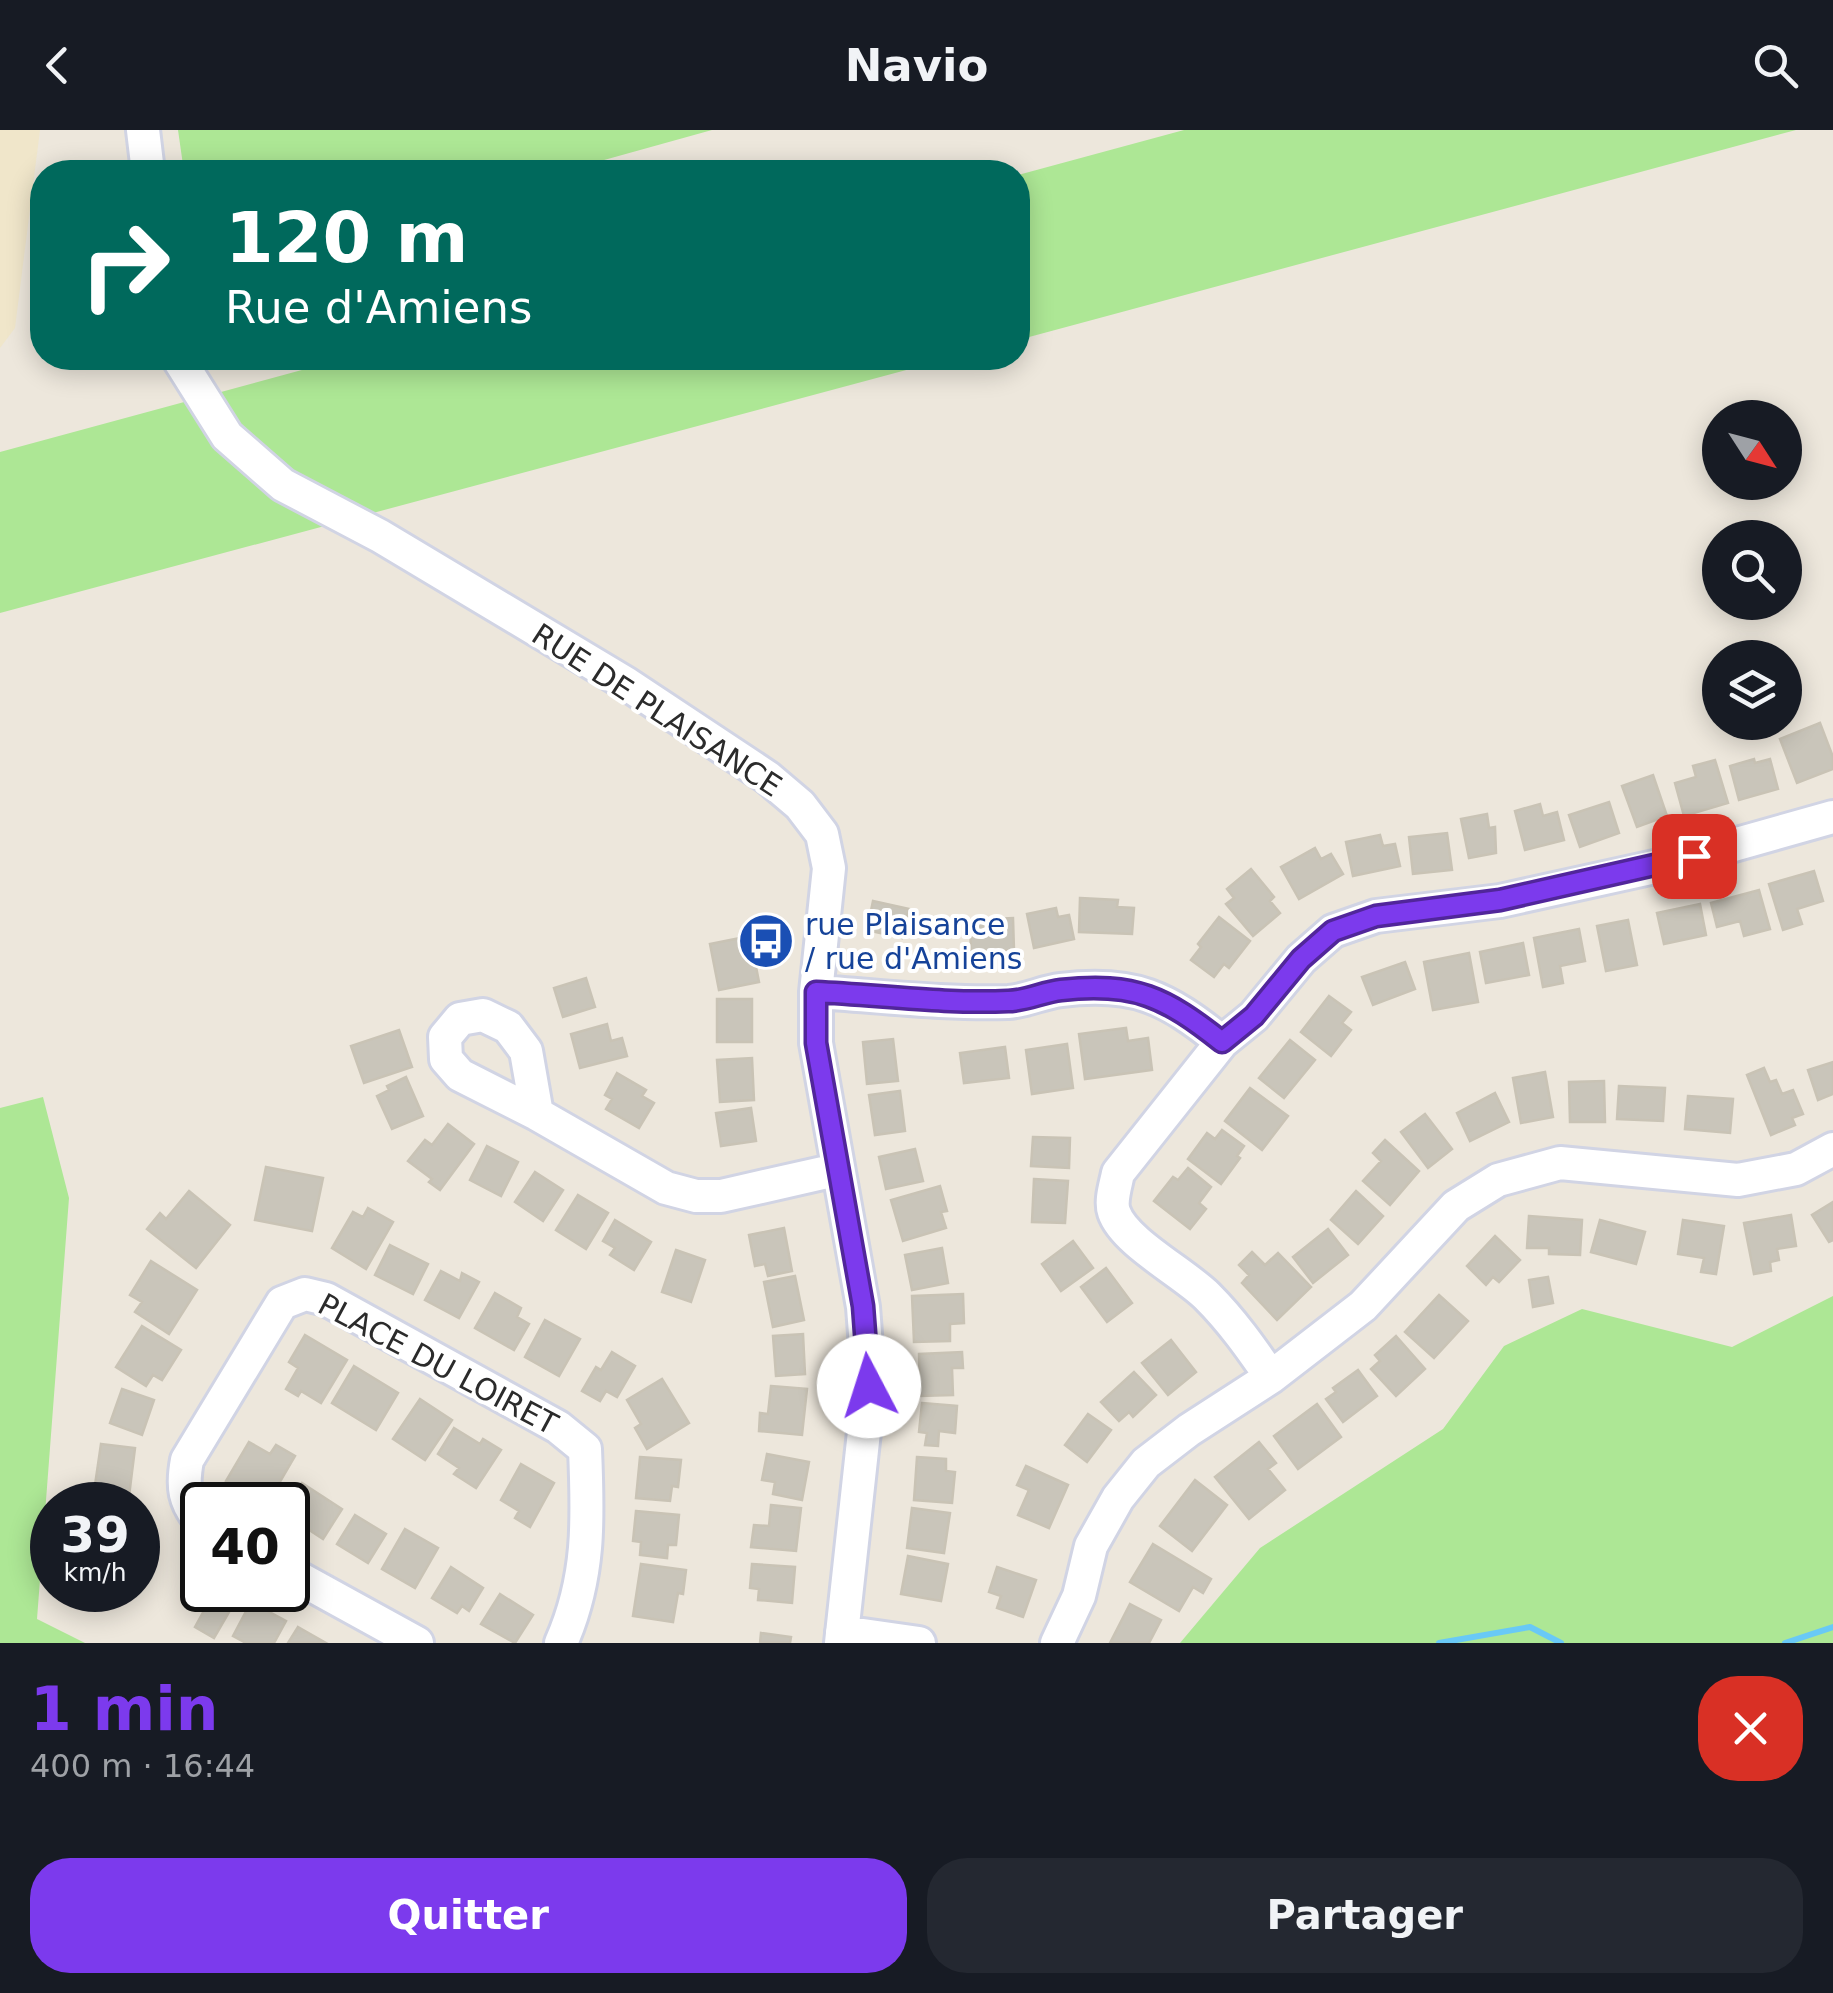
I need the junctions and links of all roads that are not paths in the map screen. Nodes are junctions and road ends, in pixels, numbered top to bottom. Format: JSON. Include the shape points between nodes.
{"nodes":[{"id":1,"x":143,"y":130,"type":"edge"},
{"id":2,"x":147,"y":160,"type":"edge"},
{"id":3,"x":186,"y":370,"type":"edge"},
{"id":4,"x":1833,"y":817,"type":"edge"},
{"id":5,"x":816,"y":992,"type":"junction"},
{"id":6,"x":1222,"y":1042,"type":"junction"},
{"id":7,"x":538,"y":1114,"type":"dead end"},
{"id":8,"x":1833,"y":1149,"type":"edge"},
{"id":9,"x":836,"y":1170,"type":"junction"},
{"id":10,"x":1271,"y":1377,"type":"junction"},
{"id":11,"x":184,"y":1482,"type":"edge"},
{"id":12,"x":310,"y":1584,"type":"edge"},
{"id":13,"x":841,"y":1638,"type":"edge"},
{"id":14,"x":417,"y":1643,"type":"edge"},
{"id":15,"x":561,"y":1643,"type":"edge"},
{"id":16,"x":919,"y":1643,"type":"edge"},
{"id":17,"x":1057,"y":1643,"type":"edge"}],
"edges":[{"from":1,"to":2,"type":"street"},
{"from":3,"to":5,"type":"street","name":"RUE DE PLAISANCE","via":[[227,436],[283,485],[627,684],[800,806],[822,834],[829,868]]},
{"from":4,"to":6,"type":"street","via":[[1658,866],[1500,900],[1376,916],[1333,931]]},
{"from":5,"to":6,"type":"street","via":[[1013,1002],[1055,991],[1127,989],[1159,998]]},
{"from":5,"to":9,"type":"street","name":"RUE DE PLAISANCE","via":[[816,1043]]},
{"from":6,"to":10,"type":"street","via":[[1118,1173],[1113,1210],[1125,1230],[1204,1293]]},
{"from":7,"to":9,"type":"street","via":[[666,1188],[696,1196]]},
{"from":8,"to":10,"type":"street","via":[[1796,1169],[1738,1180],[1560,1163],[1498,1180],[1456,1206],[1362,1306]]},
{"from":9,"to":13,"type":"street","name":"RUE DE PLAISANCE","via":[[863,1306],[869,1386]]},
{"from":10,"to":17,"type":"street","via":[[1146,1463],[1090,1546],[1079,1596]]},
{"from":11,"to":15,"type":"street","name":"PLACE DU LOIRET","via":[[187,1460],[282,1303],[305,1294],[326,1299],[558,1427],[585,1449],[587,1552]]},
{"from":12,"to":14,"type":"street"},
{"from":13,"to":16,"type":"street"}]}
